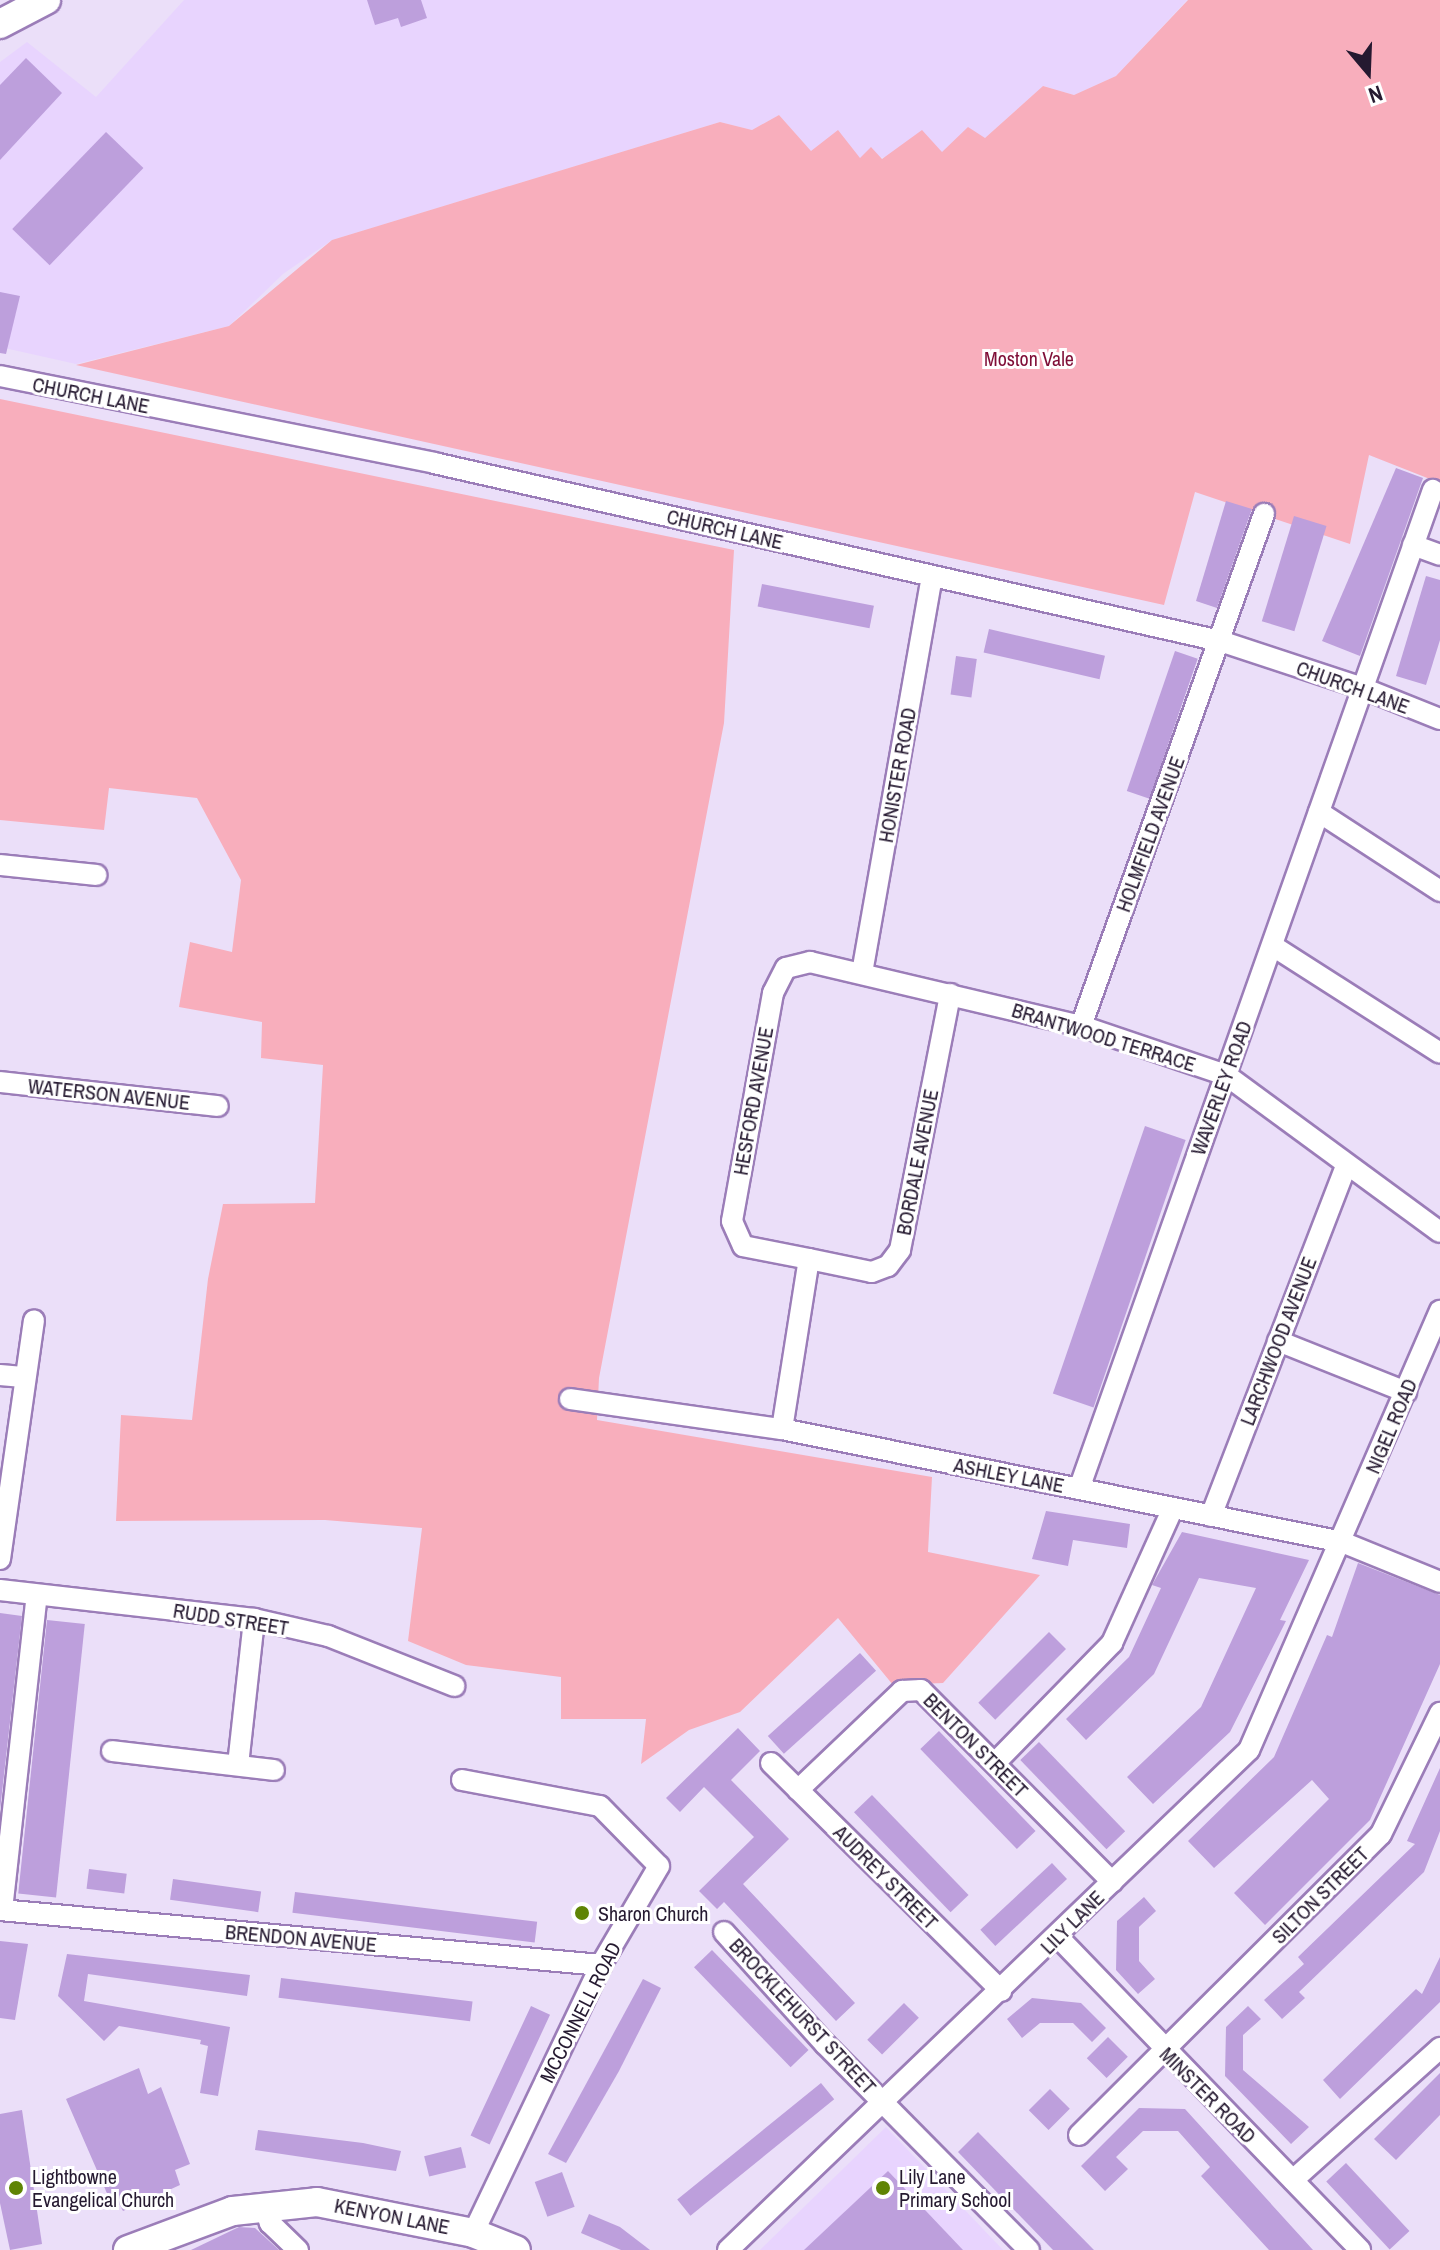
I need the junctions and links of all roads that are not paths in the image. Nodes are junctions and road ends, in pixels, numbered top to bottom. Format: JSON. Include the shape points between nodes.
{"nodes":[{"id":1,"x":46,"y":0,"type":"edge"},
{"id":2,"x":2,"y":21,"type":"edge"},
{"id":3,"x":0,"y":376,"type":"edge"},
{"id":4,"x":1433,"y":490,"type":"dead end"},
{"id":5,"x":1264,"y":514,"type":"dead end"},
{"id":6,"x":1413,"y":545,"type":"junction"},
{"id":7,"x":1440,"y":555,"type":"edge"},
{"id":8,"x":932,"y":576,"type":"junction"},
{"id":9,"x":1220,"y":641,"type":"junction"},
{"id":10,"x":1360,"y":687,"type":"junction"},
{"id":11,"x":1440,"y":719,"type":"edge"},
{"id":12,"x":1319,"y":812,"type":"junction"},
{"id":13,"x":0,"y":865,"type":"edge"},
{"id":14,"x":96,"y":875,"type":"dead end"},
{"id":15,"x":1440,"y":891,"type":"edge"},
{"id":16,"x":1273,"y":946,"type":"junction"},
{"id":17,"x":862,"y":973,"type":"junction"},
{"id":18,"x":950,"y":994,"type":"junction"},
{"id":19,"x":1081,"y":1026,"type":"junction"},
{"id":20,"x":1440,"y":1053,"type":"edge"},
{"id":21,"x":1226,"y":1075,"type":"junction"},
{"id":22,"x":0,"y":1082,"type":"edge"},
{"id":23,"x":218,"y":1106,"type":"dead end"},
{"id":24,"x":1346,"y":1166,"type":"junction"},
{"id":25,"x":1440,"y":1232,"type":"edge"},
{"id":26,"x":809,"y":1259,"type":"junction"},
{"id":27,"x":1440,"y":1311,"type":"edge"},
{"id":28,"x":34,"y":1320,"type":"dead end"},
{"id":29,"x":1278,"y":1341,"type":"junction"},
{"id":30,"x":0,"y":1375,"type":"edge"},
{"id":31,"x":23,"y":1377,"type":"junction"},
{"id":32,"x":1406,"y":1392,"type":"junction"},
{"id":33,"x":570,"y":1399,"type":"dead end"},
{"id":34,"x":782,"y":1429,"type":"junction"},
{"id":35,"x":1079,"y":1489,"type":"junction"},
{"id":36,"x":1173,"y":1508,"type":"junction"},
{"id":37,"x":1211,"y":1516,"type":"junction"},
{"id":38,"x":1342,"y":1542,"type":"junction"},
{"id":39,"x":0,"y":1559,"type":"edge"},
{"id":40,"x":1440,"y":1582,"type":"edge"},
{"id":41,"x":0,"y":1590,"type":"edge"},
{"id":42,"x":37,"y":1595,"type":"junction"},
{"id":43,"x":254,"y":1619,"type":"junction"},
{"id":44,"x":454,"y":1686,"type":"dead end"},
{"id":45,"x":1440,"y":1713,"type":"edge"},
{"id":46,"x":112,"y":1751,"type":"dead end"},
{"id":47,"x":771,"y":1763,"type":"dead end"},
{"id":48,"x":995,"y":1763,"type":"junction"},
{"id":49,"x":238,"y":1765,"type":"junction"},
{"id":50,"x":274,"y":1770,"type":"dead end"},
{"id":51,"x":462,"y":1780,"type":"dead end"},
{"id":52,"x":798,"y":1790,"type":"junction"},
{"id":53,"x":1112,"y":1882,"type":"junction"},
{"id":54,"x":1,"y":1910,"type":"edge"},
{"id":55,"x":724,"y":1932,"type":"dead end"},
{"id":56,"x":1058,"y":1937,"type":"junction"},
{"id":57,"x":601,"y":1965,"type":"junction"},
{"id":58,"x":1001,"y":1991,"type":"junction"},
{"id":59,"x":1440,"y":2048,"type":"edge"},
{"id":60,"x":1163,"y":2051,"type":"junction"},
{"id":61,"x":882,"y":2101,"type":"junction"},
{"id":62,"x":1079,"y":2135,"type":"dead end"},
{"id":63,"x":1293,"y":2180,"type":"junction"},
{"id":64,"x":264,"y":2205,"type":"junction"},
{"id":65,"x":473,"y":2233,"type":"junction"},
{"id":66,"x":128,"y":2250,"type":"edge"},
{"id":67,"x":298,"y":2250,"type":"edge"},
{"id":68,"x":516,"y":2250,"type":"edge"},
{"id":69,"x":728,"y":2250,"type":"edge"},
{"id":70,"x":1029,"y":2250,"type":"edge"},
{"id":71,"x":1360,"y":2250,"type":"edge"}],
"edges":[{"from":1,"to":2,"type":"street"},
{"from":3,"to":8,"type":"street","name":"CHURCH LANE","via":[[434,463]]},
{"from":4,"to":6,"type":"street","name":"WAVERLEY ROAD"},
{"from":5,"to":9,"type":"street","name":"HOLMFIELD AVENUE"},
{"from":6,"to":7,"type":"street"},
{"from":6,"to":10,"type":"street","name":"WAVERLEY ROAD"},
{"from":8,"to":9,"type":"street","name":"CHURCH LANE"},
{"from":8,"to":17,"type":"street","name":"HONISTER ROAD"},
{"from":9,"to":10,"type":"street","name":"CHURCH LANE"},
{"from":9,"to":19,"type":"street","name":"HOLMFIELD AVENUE"},
{"from":10,"to":11,"type":"street","name":"CHURCH LANE"},
{"from":10,"to":12,"type":"street","name":"WAVERLEY ROAD"},
{"from":12,"to":15,"type":"street"},
{"from":12,"to":16,"type":"street","name":"WAVERLEY ROAD"},
{"from":13,"to":14,"type":"street"},
{"from":16,"to":20,"type":"street"},
{"from":16,"to":21,"type":"street","name":"WAVERLEY ROAD"},
{"from":17,"to":18,"type":"street","name":"BRANTWOOD TERRACE"},
{"from":17,"to":26,"type":"street","name":"HESFORD AVENUE","via":[[798,964],[777,980],[770,1008],[732,1221],[743,1246]]},
{"from":18,"to":19,"type":"street","name":"BRANTWOOD TERRACE"},
{"from":18,"to":26,"type":"street","name":"BORDALE AVENUE","via":[[896,1259],[872,1272]]},
{"from":19,"to":21,"type":"street","name":"BRANTWOOD TERRACE"},
{"from":21,"to":24,"type":"street","name":"BRANTWOOD TERRACE"},
{"from":21,"to":35,"type":"street","name":"WAVERLEY ROAD"},
{"from":22,"to":23,"type":"street","name":"WATERSON AVENUE"},
{"from":24,"to":25,"type":"street","name":"BRANTWOOD TERRACE"},
{"from":24,"to":29,"type":"street","name":"LARCHWOOD AVENUE"},
{"from":26,"to":34,"type":"street"},
{"from":27,"to":32,"type":"street","name":"NIGEL ROAD"},
{"from":28,"to":31,"type":"street"},
{"from":29,"to":32,"type":"street"},
{"from":29,"to":37,"type":"street","name":"LARCHWOOD AVENUE"},
{"from":30,"to":31,"type":"street"},
{"from":31,"to":39,"type":"street"},
{"from":32,"to":38,"type":"street","name":"NIGEL ROAD"},
{"from":33,"to":34,"type":"street","name":"ASHLEY LANE"},
{"from":34,"to":35,"type":"street","name":"ASHLEY LANE"},
{"from":35,"to":36,"type":"street","name":"ASHLEY LANE"},
{"from":36,"to":37,"type":"street","name":"ASHLEY LANE"},
{"from":36,"to":48,"type":"street","via":[[1112,1643]]},
{"from":37,"to":38,"type":"street","name":"ASHLEY LANE"},
{"from":38,"to":40,"type":"street","name":"ASHLEY LANE"},
{"from":38,"to":53,"type":"street","name":"LILY LANE","via":[[1249,1750]]},
{"from":41,"to":42,"type":"street","name":"RUDD STREET"},
{"from":42,"to":43,"type":"street","name":"RUDD STREET"},
{"from":42,"to":54,"type":"street"},
{"from":43,"to":44,"type":"street","name":"RUDD STREET","via":[[328,1636]]},
{"from":43,"to":49,"type":"street"},
{"from":45,"to":60,"type":"street","name":"SILTON STREET","via":[[1381,1834]]},
{"from":46,"to":49,"type":"street"},
{"from":47,"to":52,"type":"street","name":"AUDREY STREET"},
{"from":48,"to":52,"type":"street","name":"BENTON STREET","via":[[921,1690],[902,1691]]},
{"from":48,"to":53,"type":"street","name":"BENTON STREET"},
{"from":49,"to":50,"type":"street"},
{"from":51,"to":57,"type":"street","name":"MCCONNELL ROAD","via":[[600,1806],[659,1866]]},
{"from":52,"to":58,"type":"street","name":"AUDREY STREET"},
{"from":53,"to":56,"type":"street","name":"LILY LANE"},
{"from":54,"to":57,"type":"street","name":"BRENDON AVENUE"},
{"from":55,"to":61,"type":"street","name":"BROCKLEHURST STREET"},
{"from":56,"to":58,"type":"street","name":"LILY LANE"},
{"from":56,"to":60,"type":"street","name":"MINSTER ROAD"},
{"from":57,"to":65,"type":"street","name":"MCCONNELL ROAD"},
{"from":58,"to":61,"type":"street","name":"LILY LANE"},
{"from":59,"to":63,"type":"street"},
{"from":60,"to":62,"type":"street","name":"SILTON STREET"},
{"from":60,"to":63,"type":"street","name":"MINSTER ROAD"},
{"from":61,"to":69,"type":"street","name":"LILY LANE"},
{"from":61,"to":70,"type":"street","name":"BROCKLEHURST STREET"},
{"from":63,"to":71,"type":"street","name":"MINSTER ROAD"},
{"from":64,"to":65,"type":"street","name":"KENYON LANE","via":[[317,2202],[356,2207]]},
{"from":64,"to":66,"type":"street","name":"KENYON LANE","via":[[202,2220]]},
{"from":64,"to":67,"type":"street","via":[[270,2223]]},
{"from":65,"to":68,"type":"street","name":"KENYON LANE"}]}
